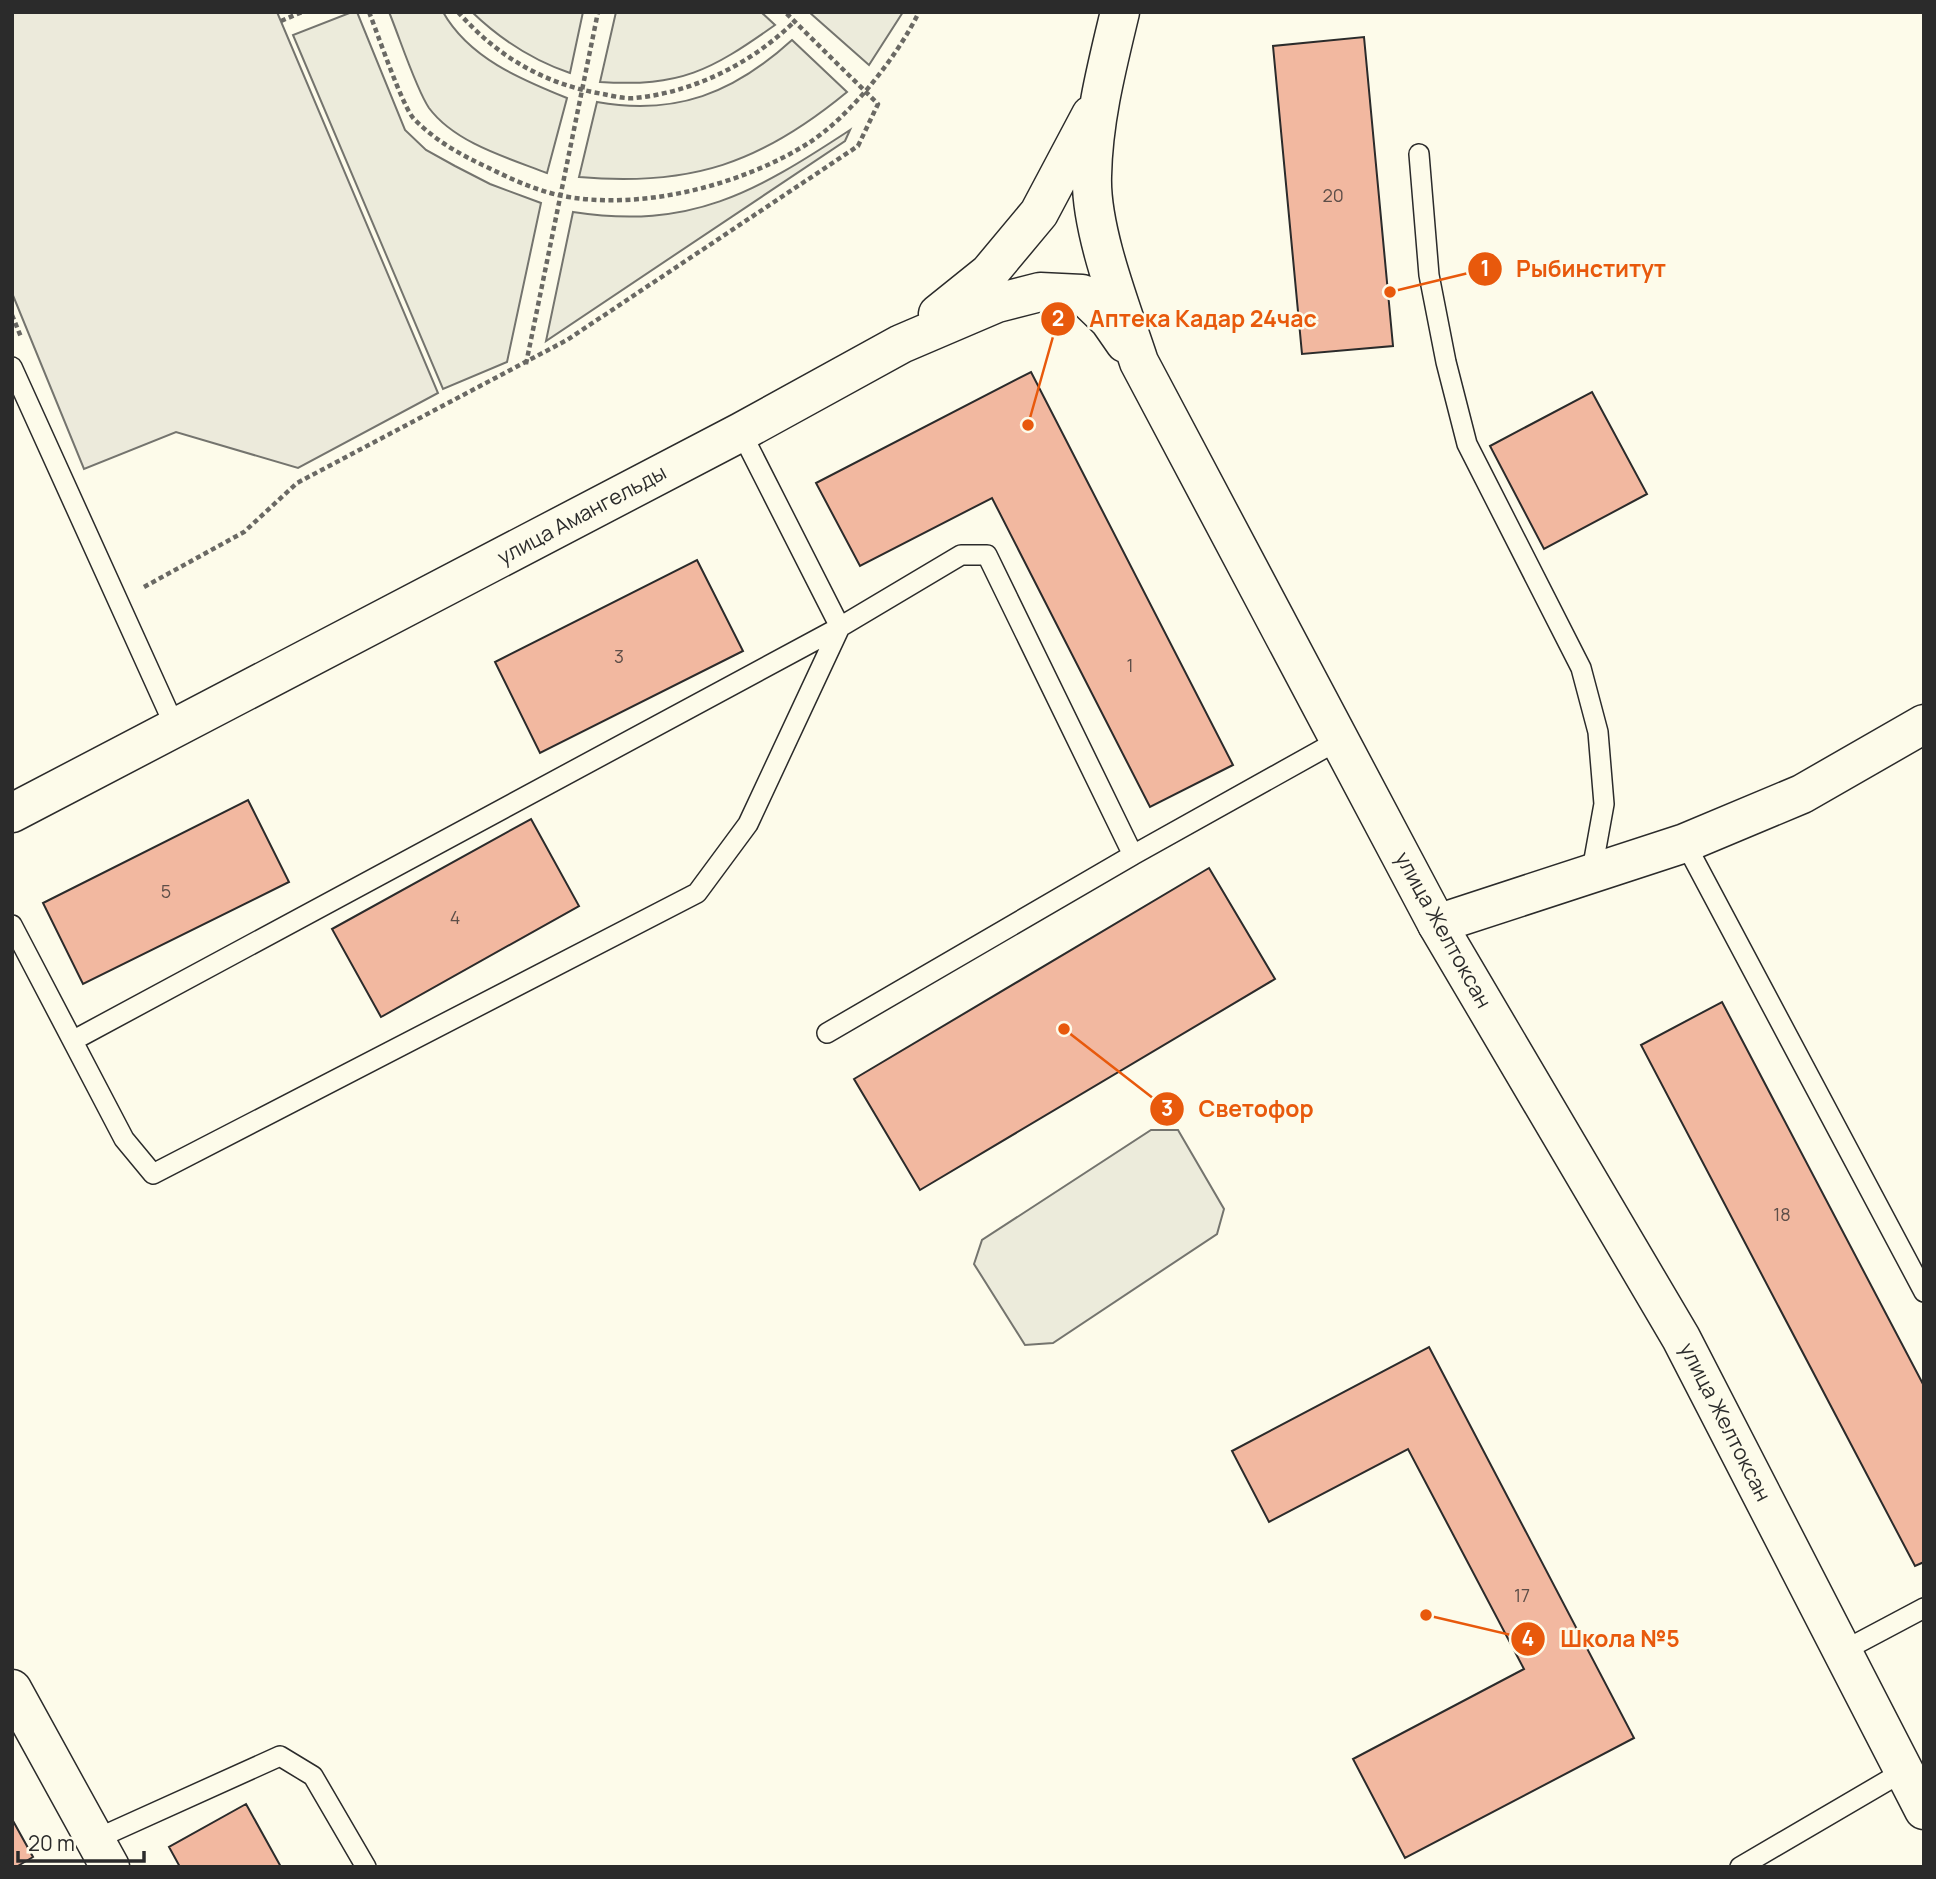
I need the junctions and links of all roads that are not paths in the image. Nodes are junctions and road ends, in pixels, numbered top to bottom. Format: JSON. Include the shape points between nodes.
{"nodes":[{"id":1,"x":1120,"y":12,"type":"edge"},
{"id":2,"x":1100,"y":99,"type":"junction"},
{"id":3,"x":1419,"y":154,"type":"dead end"},
{"id":4,"x":901,"y":344,"type":"junction"},
{"id":5,"x":1139,"y":362,"type":"junction"},
{"id":6,"x":12,"y":367,"type":"edge"},
{"id":7,"x":741,"y":432,"type":"junction"},
{"id":8,"x":840,"y":627,"type":"junction"},
{"id":9,"x":176,"y":729,"type":"junction"},
{"id":10,"x":1923,"y":730,"type":"edge"},
{"id":11,"x":1339,"y":740,"type":"junction"},
{"id":12,"x":12,"y":813,"type":"edge"},
{"id":13,"x":1685,"y":843,"type":"junction"},
{"id":14,"x":1133,"y":855,"type":"junction"},
{"id":15,"x":1591,"y":876,"type":"junction"},
{"id":16,"x":1437,"y":924,"type":"junction"},
{"id":17,"x":12,"y":925,"type":"edge"},
{"id":18,"x":827,"y":1033,"type":"dead end"},
{"id":19,"x":74,"y":1041,"type":"junction"},
{"id":20,"x":1924,"y":1292,"type":"edge"},
{"id":21,"x":1924,"y":1608,"type":"edge"},
{"id":22,"x":1843,"y":1651,"type":"junction"},
{"id":23,"x":12,"y":1689,"type":"edge"},
{"id":24,"x":1904,"y":1772,"type":"junction"},
{"id":25,"x":1924,"y":1810,"type":"edge"},
{"id":26,"x":102,"y":1854,"type":"edge"},
{"id":27,"x":366,"y":1867,"type":"edge"},
{"id":28,"x":1740,"y":1867,"type":"edge"}],
"edges":[{"from":1,"to":2,"type":"street","name":"улица Желтоксан"},
{"from":2,"to":4,"type":"street","via":[[1039,213],[989,273]]},
{"from":2,"to":5,"type":"street","name":"улица Желтоксан","via":[[1091,178],[1111,278]]},
{"from":3,"to":15,"type":"lane","via":[[1429,275],[1467,444],[1581,668],[1598,732],[1604,804]]},
{"from":4,"to":5,"type":"street","name":"улица Амангельды","via":[[997,303],[1040,292],[1082,294],[1109,320]]},
{"from":4,"to":7,"type":"street","name":"улица Амангельды"},
{"from":5,"to":11,"type":"street","name":"улица Желтоксан"},
{"from":6,"to":9,"type":"lane"},
{"from":7,"to":8,"type":"lane"},
{"from":7,"to":9,"type":"street","name":"улица Амангельды"},
{"from":8,"to":14,"type":"lane","via":[[961,555],[986,555]]},
{"from":8,"to":19,"type":"lane"},
{"from":8,"to":19,"type":"lane","via":[[748,824],[697,893],[153,1174],[124,1139]]},
{"from":9,"to":12,"type":"street","name":"улица Амангельды"},
{"from":10,"to":13,"type":"street","via":[[1802,794]]},
{"from":11,"to":14,"type":"lane"},
{"from":11,"to":16,"type":"street","name":"улица Желтоксан"},
{"from":13,"to":15,"type":"street"},
{"from":13,"to":20,"type":"lane"},
{"from":14,"to":18,"type":"lane"},
{"from":15,"to":16,"type":"street"},
{"from":16,"to":22,"type":"street","name":"улица Желтоксан","via":[[1681,1338]]},
{"from":17,"to":19,"type":"lane"},
{"from":21,"to":22,"type":"lane"},
{"from":22,"to":24,"type":"street","name":"улица Желтоксан"},
{"from":23,"to":26,"type":"street"},
{"from":24,"to":25,"type":"street","name":"улица Желтоксан"},
{"from":24,"to":28,"type":"lane"},
{"from":26,"to":27,"type":"lane","via":[[280,1756],[313,1776]]}]}
